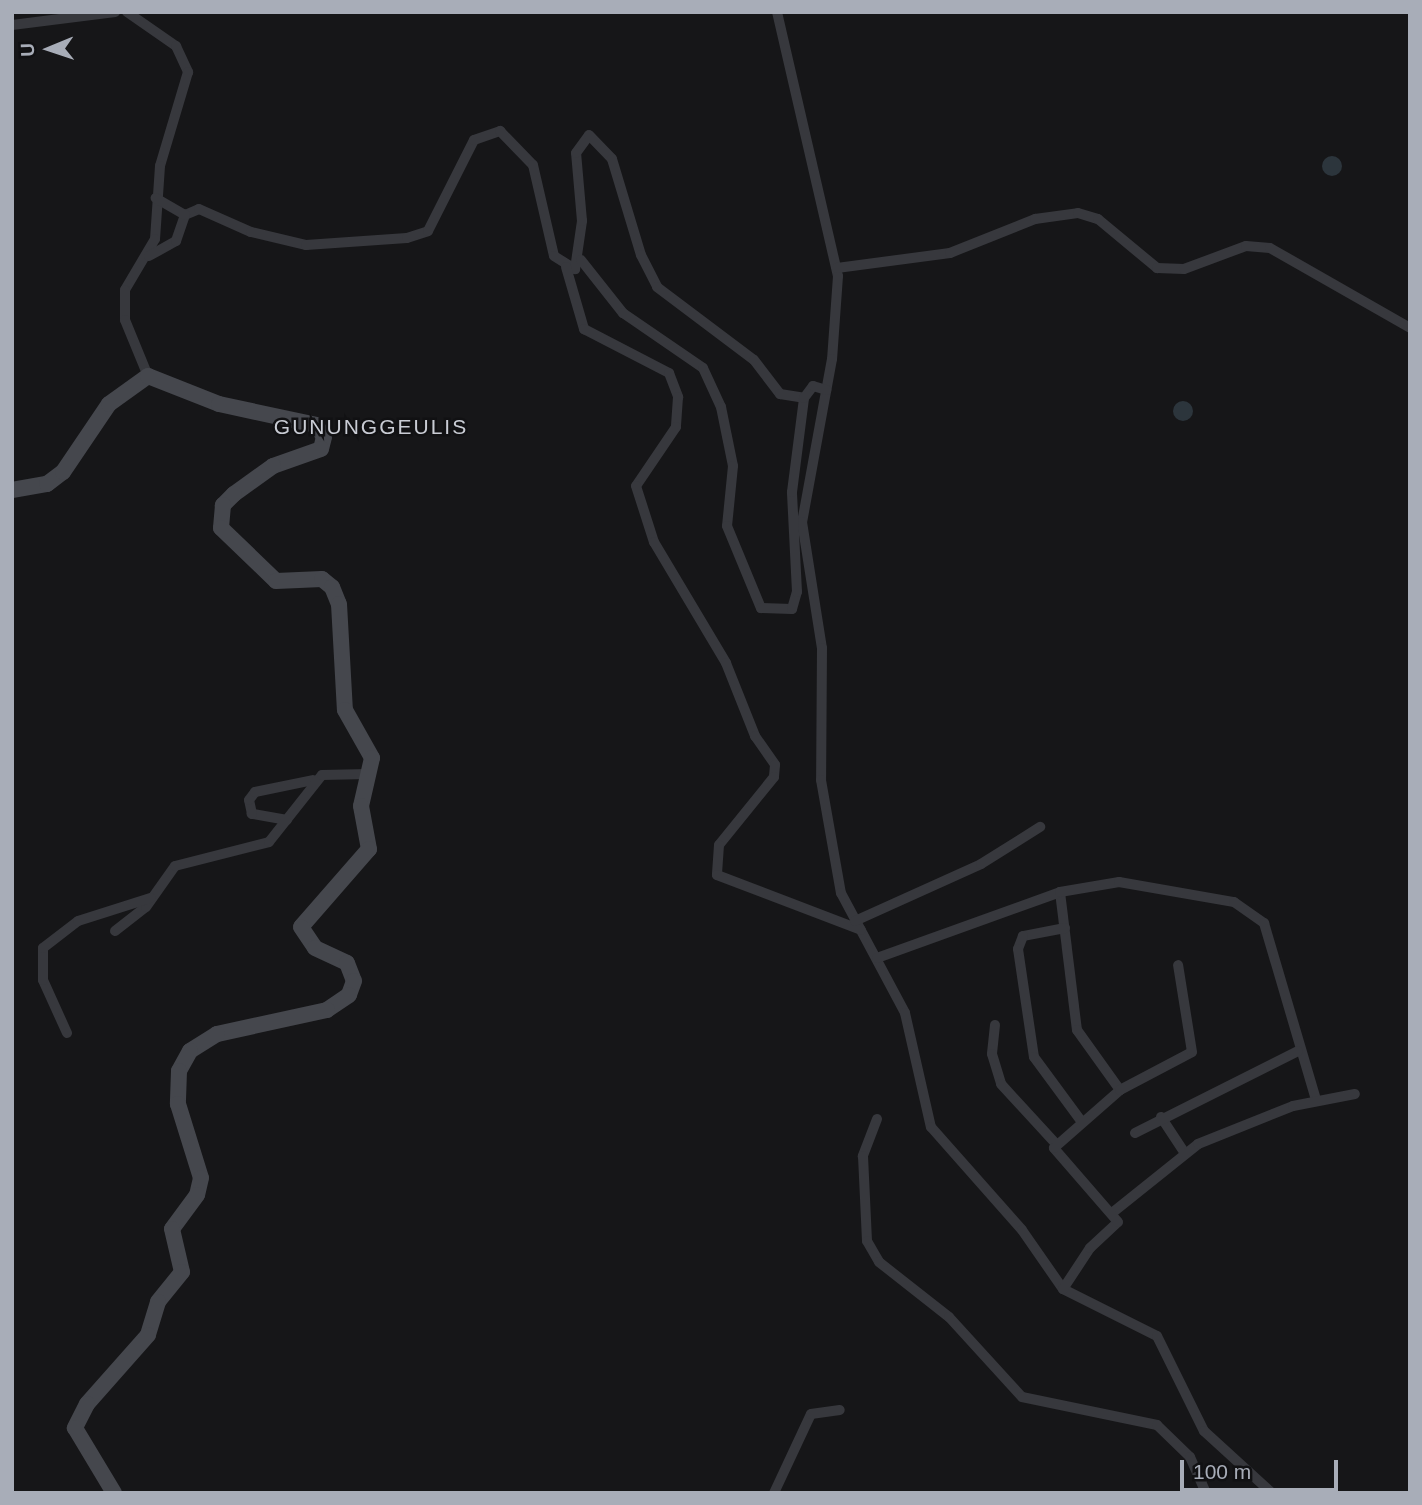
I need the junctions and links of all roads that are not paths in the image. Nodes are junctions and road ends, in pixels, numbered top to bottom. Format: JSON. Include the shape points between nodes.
{"nodes":[{"id":1,"x":115,"y":12,"type":"edge"},
{"id":2,"x":127,"y":12,"type":"edge"},
{"id":3,"x":777,"y":12,"type":"edge"},
{"id":4,"x":12,"y":25,"type":"edge"},
{"id":5,"x":156,"y":198,"type":"junction"},
{"id":6,"x":185,"y":215,"type":"junction"},
{"id":7,"x":149,"y":256,"type":"junction"},
{"id":8,"x":581,"y":260,"type":"junction"},
{"id":9,"x":566,"y":267,"type":"junction"},
{"id":10,"x":837,"y":268,"type":"junction"},
{"id":11,"x":1410,"y":328,"type":"edge"},
{"id":12,"x":148,"y":376,"type":"junction"},
{"id":13,"x":826,"y":390,"type":"junction"},
{"id":14,"x":804,"y":398,"type":"junction"},
{"id":15,"x":12,"y":490,"type":"edge"},
{"id":16,"x":369,"y":774,"type":"junction"},
{"id":17,"x":313,"y":780,"type":"junction"},
{"id":18,"x":287,"y":820,"type":"junction"},
{"id":19,"x":1040,"y":827,"type":"dead end"},
{"id":20,"x":1060,"y":892,"type":"junction"},
{"id":21,"x":150,"y":898,"type":"junction"},
{"id":22,"x":858,"y":925,"type":"junction"},
{"id":23,"x":1065,"y":928,"type":"junction"},
{"id":24,"x":115,"y":931,"type":"dead end"},
{"id":25,"x":877,"y":958,"type":"junction"},
{"id":26,"x":1178,"y":965,"type":"dead end"},
{"id":27,"x":995,"y":1025,"type":"dead end"},
{"id":28,"x":66,"y":1033,"type":"dead end"},
{"id":29,"x":1298,"y":1051,"type":"junction"},
{"id":30,"x":1120,"y":1090,"type":"junction"},
{"id":31,"x":1355,"y":1094,"type":"dead end"},
{"id":32,"x":1316,"y":1100,"type":"junction"},
{"id":33,"x":1161,"y":1117,"type":"junction"},
{"id":34,"x":877,"y":1119,"type":"dead end"},
{"id":35,"x":1082,"y":1122,"type":"junction"},
{"id":36,"x":1135,"y":1133,"type":"dead end"},
{"id":37,"x":1056,"y":1144,"type":"junction"},
{"id":38,"x":1184,"y":1152,"type":"junction"},
{"id":39,"x":1112,"y":1213,"type":"junction"},
{"id":40,"x":1063,"y":1289,"type":"junction"},
{"id":41,"x":840,"y":1410,"type":"dead end"},
{"id":42,"x":114,"y":1493,"type":"edge"},
{"id":43,"x":774,"y":1493,"type":"edge"},
{"id":44,"x":1206,"y":1493,"type":"edge"},
{"id":45,"x":1272,"y":1493,"type":"edge"}],
"edges":[{"from":1,"to":4,"type":"street"},
{"from":2,"to":5,"type":"street","via":[[176,46],[187,66]]},
{"from":3,"to":10,"type":"street"},
{"from":5,"to":6,"type":"street"},
{"from":5,"to":7,"type":"street"},
{"from":6,"to":7,"type":"street","via":[[176,241]]},
{"from":6,"to":9,"type":"street","via":[[199,209],[251,232],[306,245],[407,238],[428,231],[474,140],[500,131],[533,165],[554,256]]},
{"from":7,"to":12,"type":"street","via":[[128,278],[123,304]]},
{"from":8,"to":9,"type":"street","via":[[575,269]]},
{"from":8,"to":14,"type":"street","via":[[576,153],[589,135],[612,159],[641,256],[657,287],[754,360],[780,394]]},
{"from":8,"to":14,"type":"street","via":[[613,304],[703,368],[721,407],[733,466],[727,526],[761,608],[781,612],[792,609],[797,592],[792,505]]},
{"from":9,"to":22,"type":"street","via":[[584,329],[669,373],[678,397],[676,426],[636,486],[654,542],[726,663],[757,740],[775,765],[774,777],[719,845],[715,871],[720,880]]},
{"from":10,"to":11,"type":"street","via":[[950,253],[1035,219],[1078,213],[1098,219],[1157,268],[1184,269],[1246,246],[1270,248]]},
{"from":10,"to":13,"type":"street"},
{"from":12,"to":15,"type":"main road","via":[[109,404],[63,472],[47,484]]},
{"from":12,"to":16,"type":"main road","via":[[219,404],[310,422],[323,433],[319,451],[273,466],[234,494],[223,505],[221,528],[276,580],[322,579],[337,595],[345,710],[372,754]]},
{"from":13,"to":14,"type":"street","via":[[813,386]]},
{"from":13,"to":22,"type":"street","via":[[803,533],[822,648],[821,780],[841,892]]},
{"from":16,"to":17,"type":"street","via":[[327,773]]},
{"from":16,"to":42,"type":"main road","via":[[361,807],[369,849],[301,927],[307,942],[347,963],[354,981],[349,995],[327,1010],[217,1034],[190,1051],[179,1071],[178,1104],[201,1178],[197,1195],[172,1229],[182,1272],[158,1302],[148,1335],[87,1404],[75,1428]]},
{"from":17,"to":18,"type":"street"},
{"from":17,"to":18,"type":"street","via":[[255,792],[249,800],[252,814]]},
{"from":18,"to":21,"type":"street","via":[[264,845],[175,866]]},
{"from":19,"to":22,"type":"street","via":[[988,861]]},
{"from":20,"to":23,"type":"street"},
{"from":20,"to":25,"type":"street"},
{"from":20,"to":29,"type":"street","via":[[1129,882],[1216,897],[1256,912]]},
{"from":21,"to":24,"type":"street"},
{"from":21,"to":28,"type":"street","via":[[78,921],[43,947],[43,980]]},
{"from":22,"to":25,"type":"street"},
{"from":23,"to":30,"type":"street","via":[[1077,1030]]},
{"from":23,"to":35,"type":"street","via":[[1023,936],[1018,949],[1034,1057]]},
{"from":25,"to":40,"type":"street","via":[[908,1023],[926,1119],[1022,1230]]},
{"from":26,"to":30,"type":"street","via":[[1192,1052]]},
{"from":27,"to":37,"type":"street","via":[[992,1054],[1001,1084]]},
{"from":29,"to":32,"type":"street"},
{"from":29,"to":33,"type":"street"},
{"from":30,"to":35,"type":"street"},
{"from":31,"to":32,"type":"street"},
{"from":32,"to":38,"type":"street"},
{"from":33,"to":36,"type":"street"},
{"from":33,"to":38,"type":"street"},
{"from":34,"to":44,"type":"street","via":[[863,1156],[867,1241],[879,1262],[949,1317],[1022,1397],[1157,1425],[1190,1457]]},
{"from":35,"to":37,"type":"street"},
{"from":37,"to":39,"type":"street","via":[[1055,1152]]},
{"from":38,"to":39,"type":"street"},
{"from":39,"to":40,"type":"street","via":[[1117,1225],[1090,1248]]},
{"from":40,"to":45,"type":"street","via":[[1157,1336],[1205,1431]]},
{"from":41,"to":43,"type":"street","via":[[811,1414]]}]}
